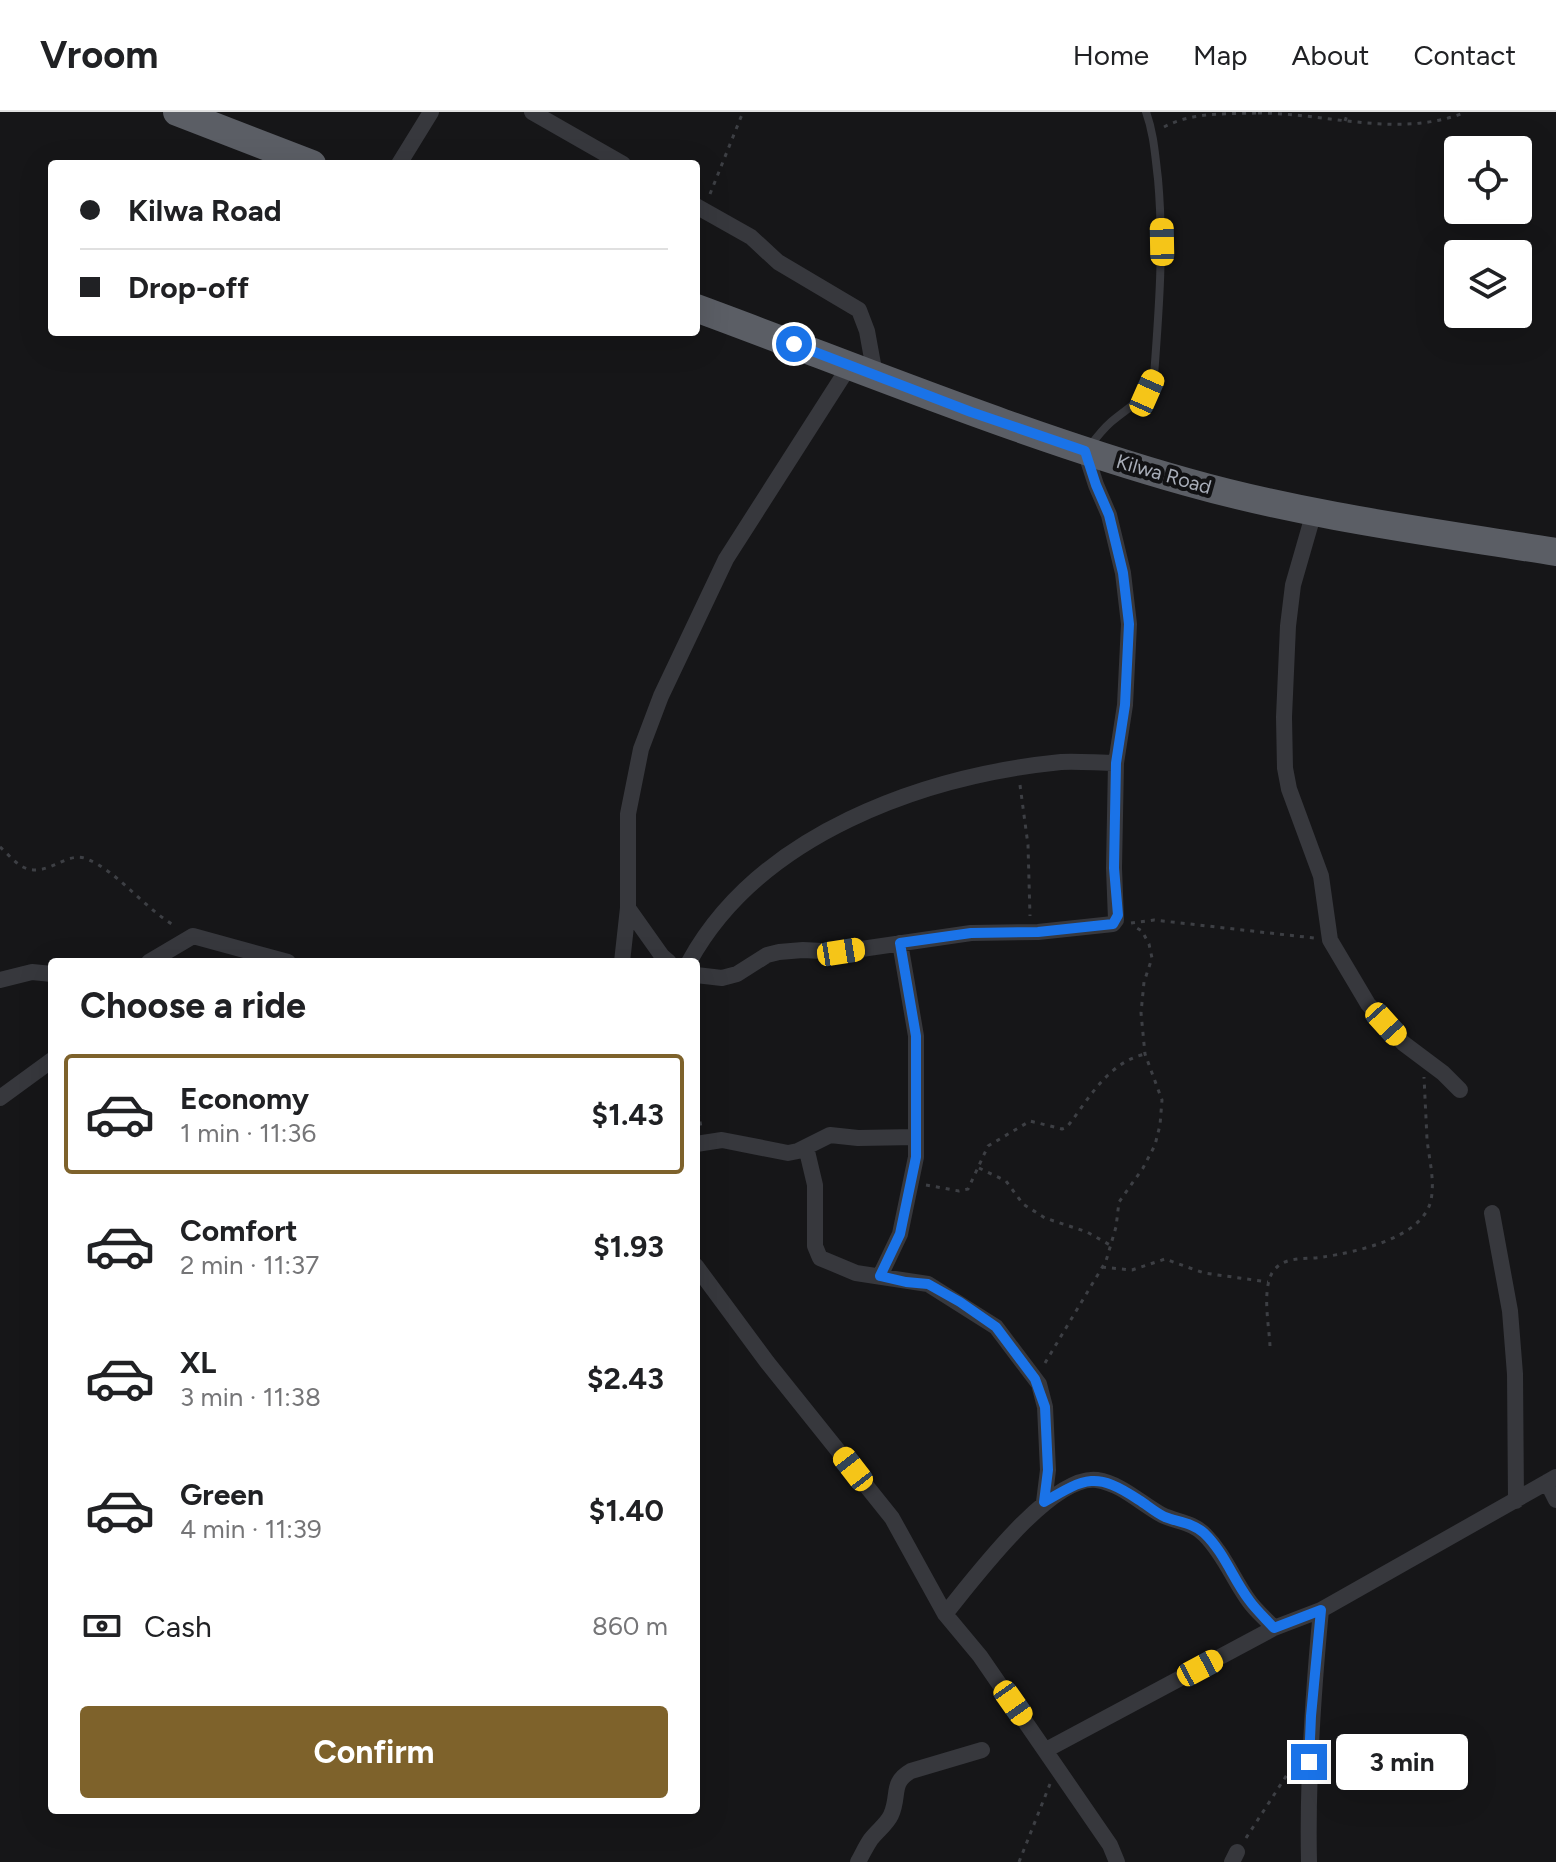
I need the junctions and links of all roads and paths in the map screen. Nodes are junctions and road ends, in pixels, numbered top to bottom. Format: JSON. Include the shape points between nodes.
{"nodes":[{"id":1,"x":177,"y":112,"type":"edge"},
{"id":2,"x":431,"y":112,"type":"edge"},
{"id":3,"x":743,"y":112,"type":"edge"},
{"id":4,"x":1146,"y":112,"type":"edge"},
{"id":5,"x":1348,"y":112,"type":"edge"},
{"id":6,"x":1466,"y":112,"type":"edge"},
{"id":7,"x":1258,"y":113,"type":"edge"},
{"id":8,"x":539,"y":114,"type":"edge"},
{"id":9,"x":1345,"y":121,"type":"junction"},
{"id":10,"x":1153,"y":132,"type":"junction"},
{"id":11,"x":302,"y":160,"type":"edge"},
{"id":12,"x":401,"y":160,"type":"edge"},
{"id":13,"x":616,"y":160,"type":"edge"},
{"id":14,"x":700,"y":208,"type":"edge"},
{"id":15,"x":700,"y":309,"type":"edge"},
{"id":16,"x":863,"y":370,"type":"junction"},
{"id":17,"x":1085,"y":451,"type":"junction"},
{"id":18,"x":1314,"y":512,"type":"junction"},
{"id":19,"x":1556,"y":552,"type":"edge"},
{"id":20,"x":1116,"y":763,"type":"junction"},
{"id":21,"x":1017,"y":769,"type":"junction"},
{"id":22,"x":0,"y":847,"type":"edge"},
{"id":23,"x":628,"y":908,"type":"junction"},
{"id":24,"x":1121,"y":924,"type":"junction"},
{"id":25,"x":1030,"y":932,"type":"junction"},
{"id":26,"x":193,"y":936,"type":"junction"},
{"id":27,"x":1330,"y":940,"type":"junction"},
{"id":28,"x":900,"y":943,"type":"junction"},
{"id":29,"x":156,"y":958,"type":"edge"},
{"id":30,"x":273,"y":958,"type":"edge"},
{"id":31,"x":622,"y":958,"type":"edge"},
{"id":32,"x":664,"y":958,"type":"edge"},
{"id":33,"x":692,"y":958,"type":"edge"},
{"id":34,"x":48,"y":974,"type":"edge"},
{"id":35,"x":700,"y":975,"type":"edge"},
{"id":36,"x":0,"y":980,"type":"edge"},
{"id":37,"x":1145,"y":1054,"type":"junction"},
{"id":38,"x":1422,"y":1058,"type":"junction"},
{"id":39,"x":48,"y":1063,"type":"edge"},
{"id":40,"x":1460,"y":1090,"type":"dead end"},
{"id":41,"x":0,"y":1098,"type":"edge"},
{"id":42,"x":916,"y":1137,"type":"junction"},
{"id":43,"x":700,"y":1143,"type":"edge"},
{"id":44,"x":806,"y":1147,"type":"junction"},
{"id":45,"x":978,"y":1168,"type":"junction"},
{"id":46,"x":912,"y":1183,"type":"junction"},
{"id":47,"x":1492,"y":1213,"type":"dead end"},
{"id":48,"x":1110,"y":1245,"type":"junction"},
{"id":49,"x":1102,"y":1267,"type":"junction"},
{"id":50,"x":700,"y":1271,"type":"edge"},
{"id":51,"x":880,"y":1276,"type":"junction"},
{"id":52,"x":1268,"y":1282,"type":"junction"},
{"id":53,"x":1270,"y":1346,"type":"dead end"},
{"id":54,"x":1035,"y":1379,"type":"junction"},
{"id":55,"x":1552,"y":1480,"type":"edge"},
{"id":56,"x":1556,"y":1500,"type":"edge"},
{"id":57,"x":1516,"y":1501,"type":"junction"},
{"id":58,"x":1044,"y":1502,"type":"junction"},
{"id":59,"x":1321,"y":1610,"type":"junction"},
{"id":60,"x":945,"y":1614,"type":"junction"},
{"id":61,"x":1274,"y":1628,"type":"junction"},
{"id":62,"x":1310,"y":1739,"type":"junction"},
{"id":63,"x":982,"y":1750,"type":"dead end"},
{"id":64,"x":1046,"y":1750,"type":"junction"},
{"id":65,"x":1057,"y":1765,"type":"junction"},
{"id":66,"x":1234,"y":1857,"type":"edge"},
{"id":67,"x":858,"y":1862,"type":"edge"},
{"id":68,"x":1019,"y":1862,"type":"edge"},
{"id":69,"x":1117,"y":1862,"type":"edge"},
{"id":70,"x":1309,"y":1862,"type":"edge"}],
"edges":[{"from":1,"to":11,"type":"highway"},
{"from":2,"to":12,"type":"street"},
{"from":3,"to":14,"type":"path"},
{"from":4,"to":10,"type":"lane"},
{"from":5,"to":9,"type":"path"},
{"from":6,"to":9,"type":"path","via":[[1439,123]]},
{"from":7,"to":9,"type":"path"},
{"from":7,"to":10,"type":"path","via":[[1178,119]]},
{"from":8,"to":13,"type":"street"},
{"from":10,"to":17,"type":"lane","via":[[1162,220],[1154,376],[1147,393]]},
{"from":14,"to":16,"type":"street","via":[[859,310],[867,331]]},
{"from":15,"to":16,"type":"highway","name":"Kilwa Road"},
{"from":16,"to":17,"type":"highway","name":"Kilwa Road"},
{"from":16,"to":23,"type":"street","via":[[726,559],[661,696],[641,749],[628,814]]},
{"from":17,"to":18,"type":"highway","name":"Kilwa Road","via":[[1189,483]]},
{"from":17,"to":20,"type":"street","via":[[1113,529],[1129,624]]},
{"from":18,"to":19,"type":"highway","name":"Kilwa Road"},
{"from":18,"to":27,"type":"street","via":[[1293,585],[1285,768],[1321,876]]},
{"from":20,"to":21,"type":"street","via":[[1063,762]]},
{"from":20,"to":24,"type":"street","via":[[1114,868]]},
{"from":21,"to":25,"type":"path","via":[[1028,845]]},
{"from":21,"to":33,"type":"street","via":[[898,799],[835,825],[788,854],[745,892],[713,924]]},
{"from":22,"to":26,"type":"path","via":[[21,867],[35,872],[86,858],[157,916]]},
{"from":23,"to":31,"type":"street"},
{"from":23,"to":32,"type":"street"},
{"from":24,"to":25,"type":"street"},
{"from":24,"to":27,"type":"path","via":[[1167,921]]},
{"from":24,"to":37,"type":"path","via":[[1142,931],[1152,958],[1141,1013]]},
{"from":25,"to":28,"type":"street"},
{"from":26,"to":29,"type":"street"},
{"from":26,"to":30,"type":"street"},
{"from":27,"to":38,"type":"street","via":[[1368,1004]]},
{"from":28,"to":35,"type":"street","via":[[841,952],[779,952],[737,974]]},
{"from":28,"to":42,"type":"street","via":[[916,1036]]},
{"from":34,"to":36,"type":"street"},
{"from":37,"to":45,"type":"path","via":[[1132,1057],[1103,1079],[1067,1127],[1030,1121],[988,1146]]},
{"from":37,"to":48,"type":"path","via":[[1160,1090],[1160,1125],[1143,1168],[1119,1202]]},
{"from":38,"to":40,"type":"street"},
{"from":38,"to":52,"type":"path","via":[[1432,1181],[1425,1214],[1403,1235],[1321,1258],[1291,1260],[1274,1270]]},
{"from":39,"to":41,"type":"street"},
{"from":42,"to":44,"type":"street","via":[[830,1135]]},
{"from":42,"to":46,"type":"street"},
{"from":43,"to":44,"type":"street","via":[[733,1141],[788,1153]]},
{"from":44,"to":51,"type":"street","via":[[815,1185],[817,1254],[856,1273]]},
{"from":45,"to":46,"type":"path","via":[[968,1189]]},
{"from":45,"to":48,"type":"path","via":[[1006,1181],[1023,1204],[1045,1218]]},
{"from":46,"to":51,"type":"street","via":[[900,1234]]},
{"from":47,"to":57,"type":"street","via":[[1510,1311]]},
{"from":48,"to":49,"type":"path"},
{"from":49,"to":52,"type":"path","via":[[1132,1270],[1165,1259],[1204,1273]]},
{"from":49,"to":54,"type":"path"},
{"from":50,"to":60,"type":"street","via":[[892,1518]]},
{"from":51,"to":54,"type":"street","via":[[928,1284],[960,1302],[996,1327]]},
{"from":52,"to":53,"type":"path"},
{"from":54,"to":58,"type":"street","via":[[1045,1407]]},
{"from":55,"to":56,"type":"street"},
{"from":55,"to":57,"type":"street"},
{"from":57,"to":59,"type":"street"},
{"from":58,"to":60,"type":"street"},
{"from":58,"to":61,"type":"street","via":[[1094,1480],[1185,1522],[1219,1550],[1250,1602]]},
{"from":59,"to":61,"type":"street"},
{"from":59,"to":62,"type":"street"},
{"from":60,"to":64,"type":"street"},
{"from":61,"to":64,"type":"street"},
{"from":62,"to":66,"type":"path"},
{"from":62,"to":70,"type":"street"},
{"from":63,"to":67,"type":"street","via":[[901,1776],[890,1817]]},
{"from":64,"to":65,"type":"street"},
{"from":65,"to":68,"type":"path"},
{"from":65,"to":69,"type":"street"}]}
